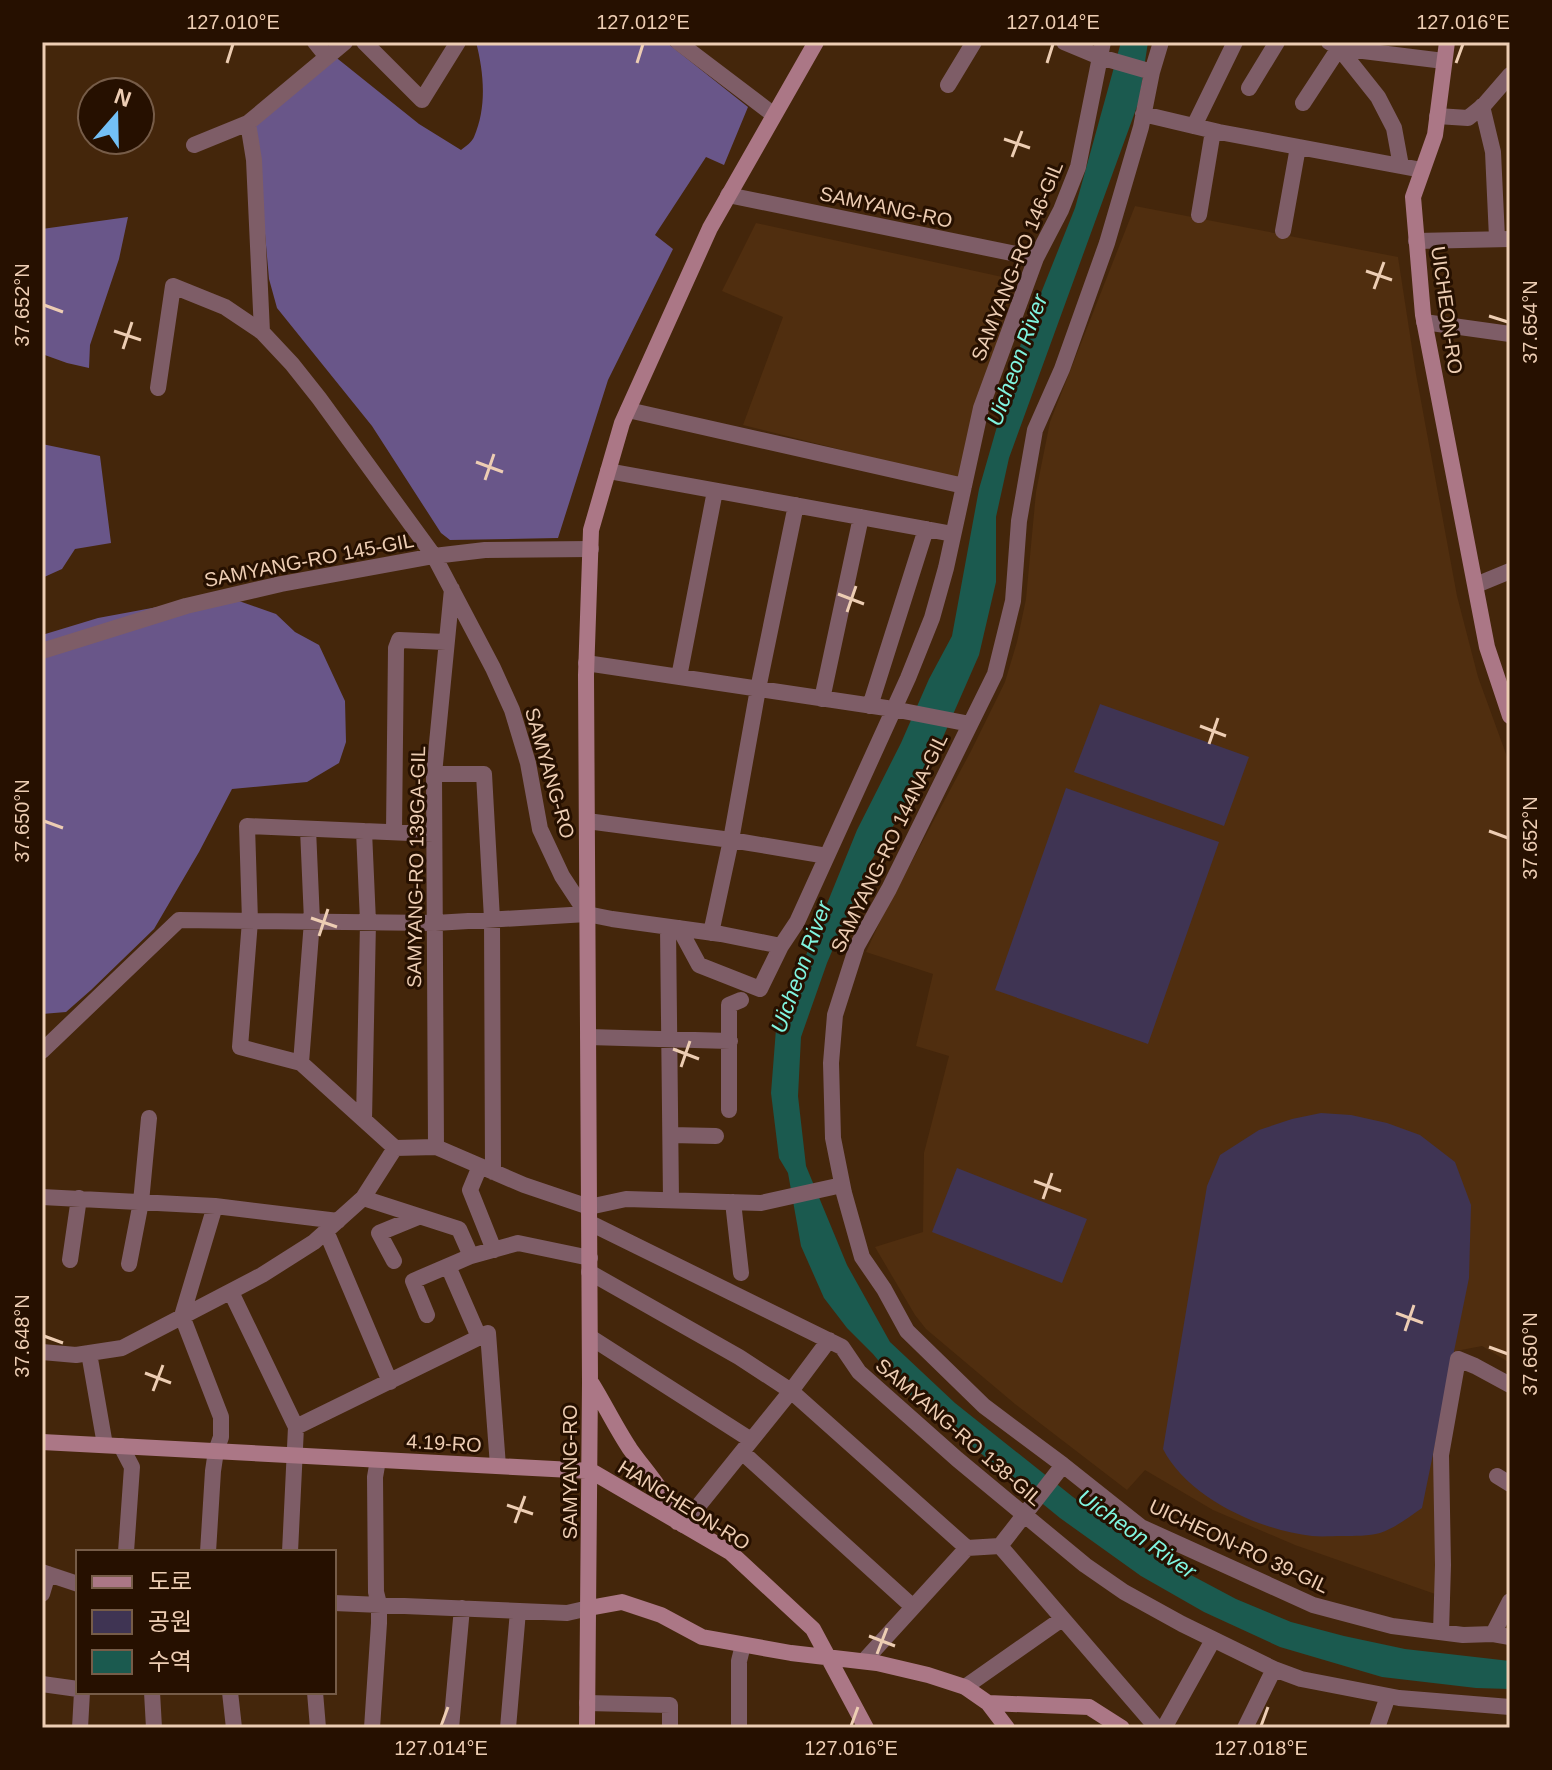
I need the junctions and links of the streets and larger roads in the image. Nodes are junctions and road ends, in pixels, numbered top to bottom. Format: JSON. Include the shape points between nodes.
{"nodes":[{"id":1,"x":315,"y":42,"type":"edge"},
{"id":2,"x":345,"y":42,"type":"edge"},
{"id":3,"x":364,"y":42,"type":"edge"},
{"id":4,"x":458,"y":42,"type":"edge"},
{"id":5,"x":678,"y":42,"type":"edge"},
{"id":6,"x":816,"y":42,"type":"edge"},
{"id":7,"x":974,"y":42,"type":"edge"},
{"id":8,"x":1064,"y":42,"type":"edge"},
{"id":9,"x":1161,"y":42,"type":"edge"},
{"id":10,"x":1235,"y":42,"type":"edge"},
{"id":11,"x":1277,"y":42,"type":"edge"},
{"id":12,"x":1447,"y":42,"type":"edge"},
{"id":13,"x":1334,"y":45,"type":"edge"},
{"id":14,"x":699,"y":49,"type":"edge"},
{"id":15,"x":1102,"y":49,"type":"edge"},
{"id":16,"x":327,"y":57,"type":"junction"},
{"id":17,"x":1444,"y":61,"type":"junction"},
{"id":18,"x":1152,"y":72,"type":"junction"},
{"id":19,"x":1510,"y":75,"type":"edge"},
{"id":20,"x":948,"y":85,"type":"dead end"},
{"id":21,"x":1249,"y":88,"type":"dead end"},
{"id":22,"x":1502,"y":95,"type":"edge"},
{"id":23,"x":1303,"y":103,"type":"dead end"},
{"id":24,"x":1482,"y":106,"type":"junction"},
{"id":25,"x":1143,"y":114,"type":"junction"},
{"id":26,"x":774,"y":115,"type":"junction"},
{"id":27,"x":1437,"y":116,"type":"junction"},
{"id":28,"x":248,"y":123,"type":"junction"},
{"id":29,"x":1194,"y":126,"type":"junction"},
{"id":30,"x":1213,"y":131,"type":"junction"},
{"id":31,"x":194,"y":145,"type":"dead end"},
{"id":32,"x":1298,"y":147,"type":"junction"},
{"id":33,"x":1401,"y":166,"type":"junction"},
{"id":34,"x":1422,"y":170,"type":"junction"},
{"id":35,"x":728,"y":195,"type":"junction"},
{"id":36,"x":1199,"y":215,"type":"dead end"},
{"id":37,"x":1283,"y":231,"type":"dead end"},
{"id":38,"x":1504,"y":238,"type":"edge"},
{"id":39,"x":1416,"y":241,"type":"junction"},
{"id":40,"x":1036,"y":258,"type":"junction"},
{"id":41,"x":1424,"y":322,"type":"junction"},
{"id":42,"x":262,"y":332,"type":"junction"},
{"id":43,"x":1510,"y":334,"type":"edge"},
{"id":44,"x":158,"y":388,"type":"dead end"},
{"id":45,"x":628,"y":410,"type":"junction"},
{"id":46,"x":608,"y":471,"type":"junction"},
{"id":47,"x":964,"y":486,"type":"junction"},
{"id":48,"x":715,"y":491,"type":"junction"},
{"id":49,"x":796,"y":505,"type":"junction"},
{"id":50,"x":861,"y":517,"type":"junction"},
{"id":51,"x":926,"y":529,"type":"junction"},
{"id":52,"x":953,"y":534,"type":"junction"},
{"id":53,"x":591,"y":549,"type":"junction"},
{"id":54,"x":434,"y":556,"type":"junction"},
{"id":55,"x":1510,"y":571,"type":"edge"},
{"id":56,"x":1476,"y":585,"type":"junction"},
{"id":57,"x":452,"y":588,"type":"junction"},
{"id":58,"x":446,"y":642,"type":"junction"},
{"id":59,"x":42,"y":651,"type":"edge"},
{"id":60,"x":586,"y":663,"type":"junction"},
{"id":61,"x":679,"y":677,"type":"junction"},
{"id":62,"x":758,"y":689,"type":"junction"},
{"id":63,"x":822,"y":699,"type":"junction"},
{"id":64,"x":870,"y":706,"type":"junction"},
{"id":65,"x":893,"y":709,"type":"junction"},
{"id":66,"x":1510,"y":716,"type":"edge"},
{"id":67,"x":970,"y":724,"type":"junction"},
{"id":68,"x":434,"y":774,"type":"junction"},
{"id":69,"x":587,"y":821,"type":"junction"},
{"id":70,"x":308,"y":829,"type":"junction"},
{"id":71,"x":364,"y":831,"type":"junction"},
{"id":72,"x":394,"y":832,"type":"junction"},
{"id":73,"x":433,"y":834,"type":"junction"},
{"id":74,"x":731,"y":840,"type":"junction"},
{"id":75,"x":827,"y":856,"type":"junction"},
{"id":76,"x":587,"y":914,"type":"junction"},
{"id":77,"x":492,"y":919,"type":"junction"},
{"id":78,"x":250,"y":921,"type":"junction"},
{"id":79,"x":312,"y":921,"type":"junction"},
{"id":80,"x":368,"y":922,"type":"junction"},
{"id":81,"x":435,"y":923,"type":"junction"},
{"id":82,"x":674,"y":927,"type":"junction"},
{"id":83,"x":711,"y":933,"type":"junction"},
{"id":84,"x":781,"y":946,"type":"junction"},
{"id":85,"x":741,"y":1000,"type":"dead end"},
{"id":86,"x":588,"y":1037,"type":"junction"},
{"id":87,"x":670,"y":1039,"type":"junction"},
{"id":88,"x":730,"y":1041,"type":"junction"},
{"id":89,"x":42,"y":1051,"type":"edge"},
{"id":90,"x":301,"y":1063,"type":"junction"},
{"id":91,"x":729,"y":1110,"type":"dead end"},
{"id":92,"x":149,"y":1118,"type":"dead end"},
{"id":93,"x":364,"y":1120,"type":"junction"},
{"id":94,"x":671,"y":1135,"type":"junction"},
{"id":95,"x":716,"y":1136,"type":"dead end"},
{"id":96,"x":436,"y":1147,"type":"junction"},
{"id":97,"x":395,"y":1148,"type":"junction"},
{"id":98,"x":487,"y":1169,"type":"junction"},
{"id":99,"x":842,"y":1185,"type":"junction"},
{"id":100,"x":42,"y":1197,"type":"edge"},
{"id":101,"x":79,"y":1198,"type":"junction"},
{"id":102,"x":363,"y":1198,"type":"junction"},
{"id":103,"x":671,"y":1200,"type":"junction"},
{"id":104,"x":141,"y":1202,"type":"junction"},
{"id":105,"x":733,"y":1202,"type":"junction"},
{"id":106,"x":215,"y":1206,"type":"junction"},
{"id":107,"x":590,"y":1215,"type":"junction"},
{"id":108,"x":418,"y":1217,"type":"junction"},
{"id":109,"x":332,"y":1226,"type":"junction"},
{"id":110,"x":494,"y":1250,"type":"junction"},
{"id":111,"x":471,"y":1256,"type":"junction"},
{"id":112,"x":70,"y":1260,"type":"dead end"},
{"id":113,"x":394,"y":1261,"type":"dead end"},
{"id":114,"x":129,"y":1264,"type":"dead end"},
{"id":115,"x":590,"y":1265,"type":"junction"},
{"id":116,"x":448,"y":1266,"type":"junction"},
{"id":117,"x":741,"y":1273,"type":"dead end"},
{"id":118,"x":231,"y":1292,"type":"junction"},
{"id":119,"x":427,"y":1315,"type":"dead end"},
{"id":120,"x":182,"y":1316,"type":"junction"},
{"id":121,"x":479,"y":1337,"type":"junction"},
{"id":122,"x":590,"y":1337,"type":"junction"},
{"id":123,"x":829,"y":1340,"type":"junction"},
{"id":124,"x":42,"y":1352,"type":"edge"},
{"id":125,"x":89,"y":1353,"type":"junction"},
{"id":126,"x":390,"y":1382,"type":"junction"},
{"id":127,"x":590,"y":1382,"type":"junction"},
{"id":128,"x":1510,"y":1385,"type":"edge"},
{"id":129,"x":791,"y":1391,"type":"junction"},
{"id":130,"x":296,"y":1427,"type":"junction"},
{"id":131,"x":42,"y":1442,"type":"edge"},
{"id":132,"x":113,"y":1445,"type":"junction"},
{"id":133,"x":747,"y":1446,"type":"junction"},
{"id":134,"x":216,"y":1451,"type":"junction"},
{"id":135,"x":295,"y":1455,"type":"junction"},
{"id":136,"x":378,"y":1460,"type":"junction"},
{"id":137,"x":1063,"y":1465,"type":"junction"},
{"id":138,"x":498,"y":1466,"type":"junction"},
{"id":139,"x":591,"y":1471,"type":"junction"},
{"id":140,"x":1024,"y":1514,"type":"junction"},
{"id":141,"x":680,"y":1523,"type":"junction"},
{"id":142,"x":1000,"y":1546,"type":"junction"},
{"id":143,"x":967,"y":1548,"type":"junction"},
{"id":144,"x":126,"y":1550,"type":"edge"},
{"id":145,"x":208,"y":1550,"type":"edge"},
{"id":146,"x":290,"y":1550,"type":"edge"},
{"id":147,"x":45,"y":1573,"type":"edge"},
{"id":148,"x":76,"y":1583,"type":"edge"},
{"id":149,"x":42,"y":1594,"type":"edge"},
{"id":150,"x":1510,"y":1601,"type":"edge"},
{"id":151,"x":336,"y":1603,"type":"edge"},
{"id":152,"x":379,"y":1604,"type":"junction"},
{"id":153,"x":913,"y":1607,"type":"junction"},
{"id":154,"x":462,"y":1608,"type":"junction"},
{"id":155,"x":589,"y":1608,"type":"junction"},
{"id":156,"x":518,"y":1611,"type":"junction"},
{"id":157,"x":1062,"y":1619,"type":"junction"},
{"id":158,"x":1441,"y":1632,"type":"junction"},
{"id":159,"x":1502,"y":1636,"type":"edge"},
{"id":160,"x":1213,"y":1640,"type":"junction"},
{"id":161,"x":743,"y":1645,"type":"junction"},
{"id":162,"x":828,"y":1657,"type":"junction"},
{"id":163,"x":864,"y":1661,"type":"junction"},
{"id":164,"x":1274,"y":1669,"type":"junction"},
{"id":165,"x":42,"y":1684,"type":"edge"},
{"id":166,"x":965,"y":1687,"type":"junction"},
{"id":167,"x":76,"y":1690,"type":"edge"},
{"id":168,"x":80,"y":1694,"type":"edge"},
{"id":169,"x":152,"y":1694,"type":"edge"},
{"id":170,"x":230,"y":1694,"type":"edge"},
{"id":171,"x":315,"y":1694,"type":"edge"},
{"id":172,"x":1388,"y":1696,"type":"junction"},
{"id":173,"x":587,"y":1703,"type":"junction"},
{"id":174,"x":988,"y":1703,"type":"junction"},
{"id":175,"x":1510,"y":1707,"type":"edge"},
{"id":176,"x":80,"y":1728,"type":"edge"},
{"id":177,"x":154,"y":1728,"type":"edge"},
{"id":178,"x":234,"y":1728,"type":"edge"},
{"id":179,"x":318,"y":1728,"type":"edge"},
{"id":180,"x":372,"y":1728,"type":"edge"},
{"id":181,"x":451,"y":1728,"type":"edge"},
{"id":182,"x":508,"y":1728,"type":"edge"},
{"id":183,"x":587,"y":1728,"type":"edge"},
{"id":184,"x":670,"y":1728,"type":"edge"},
{"id":185,"x":739,"y":1728,"type":"edge"},
{"id":186,"x":866,"y":1728,"type":"edge"},
{"id":187,"x":1007,"y":1728,"type":"edge"},
{"id":188,"x":1122,"y":1728,"type":"edge"},
{"id":189,"x":1157,"y":1728,"type":"edge"},
{"id":190,"x":1164,"y":1728,"type":"edge"},
{"id":191,"x":1245,"y":1728,"type":"edge"},
{"id":192,"x":1377,"y":1728,"type":"edge"}],
"edges":[{"from":1,"to":16,"type":"street"},
{"from":2,"to":16,"type":"street"},
{"from":3,"to":4,"type":"street","via":[[422,100]]},
{"from":5,"to":14,"type":"street"},
{"from":6,"to":26,"type":"street","name":"SAMYANG-RO"},
{"from":7,"to":20,"type":"street"},
{"from":8,"to":15,"type":"street"},
{"from":9,"to":18,"type":"street","name":"SAMYANG-RO 144NA-GIL"},
{"from":10,"to":29,"type":"street"},
{"from":11,"to":21,"type":"street"},
{"from":12,"to":17,"type":"street","name":"UICHEON-RO"},
{"from":13,"to":17,"type":"street"},
{"from":13,"to":23,"type":"street"},
{"from":13,"to":33,"type":"street","via":[[1378,97],[1394,128]]},
{"from":14,"to":26,"type":"street"},
{"from":15,"to":18,"type":"street"},
{"from":15,"to":40,"type":"street","name":"SAMYANG-RO 146-GIL","via":[[1078,167]]},
{"from":16,"to":28,"type":"street"},
{"from":17,"to":27,"type":"street","name":"UICHEON-RO"},
{"from":18,"to":25,"type":"street","name":"SAMYANG-RO 144NA-GIL"},
{"from":19,"to":22,"type":"street"},
{"from":22,"to":24,"type":"street"},
{"from":24,"to":27,"type":"street","via":[[1468,118]]},
{"from":24,"to":38,"type":"street"},
{"from":25,"to":29,"type":"street"},
{"from":25,"to":67,"type":"street","name":"SAMYANG-RO 144NA-GIL","via":[[1107,243],[1035,430],[1019,521],[1013,601],[995,674]]},
{"from":26,"to":35,"type":"street","name":"SAMYANG-RO"},
{"from":27,"to":34,"type":"street","name":"UICHEON-RO"},
{"from":28,"to":31,"type":"street"},
{"from":28,"to":42,"type":"street"},
{"from":29,"to":30,"type":"street"},
{"from":30,"to":32,"type":"street"},
{"from":30,"to":36,"type":"street"},
{"from":32,"to":33,"type":"street"},
{"from":32,"to":37,"type":"street"},
{"from":33,"to":34,"type":"street"},
{"from":34,"to":39,"type":"street","name":"UICHEON-RO","via":[[1413,197]]},
{"from":35,"to":40,"type":"street","name":"SAMYANG-RO"},
{"from":35,"to":45,"type":"street","name":"SAMYANG-RO"},
{"from":38,"to":39,"type":"street"},
{"from":39,"to":41,"type":"street","name":"UICHEON-RO"},
{"from":40,"to":47,"type":"street","name":"SAMYANG-RO 146-GIL","via":[[981,408]]},
{"from":41,"to":43,"type":"street"},
{"from":41,"to":56,"type":"street","name":"UICHEON-RO"},
{"from":42,"to":44,"type":"street","via":[[225,307],[173,286]]},
{"from":42,"to":54,"type":"street","via":[[319,398]]},
{"from":45,"to":46,"type":"street","name":"SAMYANG-RO"},
{"from":45,"to":47,"type":"street"},
{"from":46,"to":48,"type":"street"},
{"from":46,"to":53,"type":"street","name":"SAMYANG-RO","via":[[591,530]]},
{"from":47,"to":52,"type":"street","name":"SAMYANG-RO 146-GIL"},
{"from":48,"to":49,"type":"street"},
{"from":48,"to":61,"type":"street"},
{"from":49,"to":50,"type":"street"},
{"from":49,"to":62,"type":"street"},
{"from":50,"to":51,"type":"street"},
{"from":50,"to":63,"type":"street"},
{"from":51,"to":52,"type":"street"},
{"from":51,"to":64,"type":"street"},
{"from":52,"to":65,"type":"street","name":"SAMYANG-RO 146-GIL","via":[[932,618]]},
{"from":53,"to":54,"type":"street","name":"SAMYANG-RO 145-GIL"},
{"from":53,"to":60,"type":"street","name":"SAMYANG-RO"},
{"from":54,"to":57,"type":"street","name":"SAMYANG-RO"},
{"from":54,"to":59,"type":"street","name":"SAMYANG-RO 145-GIL","via":[[186,606]]},
{"from":55,"to":56,"type":"street"},
{"from":56,"to":66,"type":"street","name":"UICHEON-RO","via":[[1487,647]]},
{"from":57,"to":58,"type":"street","name":"SAMYANG-RO 139GA-GIL"},
{"from":57,"to":76,"type":"street","name":"SAMYANG-RO","via":[[512,710],[540,829]]},
{"from":58,"to":68,"type":"street","name":"SAMYANG-RO 139GA-GIL"},
{"from":58,"to":72,"type":"street","via":[[399,640],[396,648]]},
{"from":60,"to":61,"type":"street"},
{"from":60,"to":69,"type":"street","name":"SAMYANG-RO"},
{"from":61,"to":62,"type":"street"},
{"from":62,"to":63,"type":"street"},
{"from":62,"to":74,"type":"street"},
{"from":63,"to":64,"type":"street"},
{"from":64,"to":65,"type":"street"},
{"from":65,"to":67,"type":"street"},
{"from":65,"to":75,"type":"street","name":"SAMYANG-RO 146-GIL"},
{"from":67,"to":99,"type":"street","name":"SAMYANG-RO 144NA-GIL","via":[[857,946],[835,1015],[833,1138]]},
{"from":68,"to":73,"type":"street","name":"SAMYANG-RO 139GA-GIL"},
{"from":68,"to":77,"type":"street","via":[[484,774]]},
{"from":69,"to":74,"type":"street","name":"SAMYANG-RO"},
{"from":69,"to":76,"type":"street","name":"SAMYANG-RO"},
{"from":70,"to":71,"type":"street"},
{"from":70,"to":78,"type":"street","via":[[247,826]]},
{"from":70,"to":79,"type":"street"},
{"from":71,"to":72,"type":"street"},
{"from":71,"to":80,"type":"street"},
{"from":72,"to":73,"type":"street"},
{"from":73,"to":81,"type":"street","name":"SAMYANG-RO 139GA-GIL"},
{"from":74,"to":75,"type":"street","name":"SAMYANG-RO"},
{"from":74,"to":83,"type":"street"},
{"from":75,"to":84,"type":"street","name":"SAMYANG-RO 146-GIL"},
{"from":76,"to":77,"type":"street"},
{"from":76,"to":82,"type":"street"},
{"from":76,"to":86,"type":"street","name":"SAMYANG-RO"},
{"from":77,"to":81,"type":"street"},
{"from":77,"to":98,"type":"street"},
{"from":78,"to":79,"type":"street"},
{"from":78,"to":89,"type":"street","via":[[179,920]]},
{"from":78,"to":90,"type":"street","via":[[240,1047]]},
{"from":79,"to":80,"type":"street"},
{"from":79,"to":90,"type":"street"},
{"from":80,"to":81,"type":"street"},
{"from":80,"to":93,"type":"street"},
{"from":81,"to":96,"type":"street","name":"SAMYANG-RO 139GA-GIL"},
{"from":82,"to":83,"type":"street"},
{"from":82,"to":84,"type":"street","name":"SAMYANG-RO 146-GIL","via":[[699,965],[760,989]]},
{"from":82,"to":87,"type":"street"},
{"from":83,"to":84,"type":"street"},
{"from":85,"to":88,"type":"street","via":[[729,1005]]},
{"from":86,"to":87,"type":"street"},
{"from":86,"to":107,"type":"street","name":"SAMYANG-RO"},
{"from":87,"to":88,"type":"street"},
{"from":87,"to":94,"type":"street"},
{"from":88,"to":91,"type":"street"},
{"from":90,"to":93,"type":"street"},
{"from":92,"to":104,"type":"street"},
{"from":93,"to":97,"type":"street"},
{"from":94,"to":95,"type":"street"},
{"from":94,"to":103,"type":"street"},
{"from":96,"to":97,"type":"street"},
{"from":96,"to":98,"type":"street","name":"SAMYANG-RO 138-GIL"},
{"from":97,"to":102,"type":"street"},
{"from":98,"to":107,"type":"street","name":"SAMYANG-RO 138-GIL"},
{"from":98,"to":110,"type":"street","via":[[470,1190]]},
{"from":99,"to":105,"type":"street","via":[[761,1203]]},
{"from":99,"to":137,"type":"street","name":"SAMYANG-RO 144NA-GIL","via":[[862,1257],[907,1331],[984,1406]]},
{"from":100,"to":101,"type":"street"},
{"from":101,"to":104,"type":"street"},
{"from":101,"to":112,"type":"street"},
{"from":102,"to":108,"type":"street"},
{"from":102,"to":109,"type":"street"},
{"from":103,"to":105,"type":"street"},
{"from":103,"to":107,"type":"street","via":[[626,1199]]},
{"from":104,"to":106,"type":"street"},
{"from":104,"to":114,"type":"street"},
{"from":105,"to":117,"type":"street"},
{"from":106,"to":109,"type":"street"},
{"from":106,"to":120,"type":"street"},
{"from":107,"to":115,"type":"street","name":"SAMYANG-RO"},
{"from":107,"to":123,"type":"street","name":"SAMYANG-RO 138-GIL"},
{"from":108,"to":111,"type":"street","via":[[459,1229]]},
{"from":108,"to":113,"type":"street","via":[[379,1233]]},
{"from":109,"to":118,"type":"street"},
{"from":109,"to":126,"type":"street"},
{"from":110,"to":111,"type":"street"},
{"from":110,"to":115,"type":"street","via":[[518,1243]]},
{"from":111,"to":116,"type":"street"},
{"from":115,"to":122,"type":"street","name":"SAMYANG-RO"},
{"from":115,"to":129,"type":"street"},
{"from":116,"to":119,"type":"street","via":[[413,1281]]},
{"from":116,"to":121,"type":"street"},
{"from":118,"to":120,"type":"street"},
{"from":118,"to":130,"type":"street"},
{"from":120,"to":125,"type":"street","via":[[122,1348]]},
{"from":120,"to":134,"type":"street","via":[[221,1417]]},
{"from":121,"to":126,"type":"street"},
{"from":121,"to":138,"type":"street","via":[[488,1333]]},
{"from":122,"to":127,"type":"street","name":"SAMYANG-RO"},
{"from":122,"to":133,"type":"street"},
{"from":123,"to":129,"type":"street"},
{"from":123,"to":140,"type":"street","name":"SAMYANG-RO 138-GIL"},
{"from":124,"to":125,"type":"street"},
{"from":125,"to":132,"type":"street"},
{"from":126,"to":130,"type":"street"},
{"from":127,"to":139,"type":"street","name":"SAMYANG-RO"},
{"from":127,"to":141,"type":"street"},
{"from":128,"to":158,"type":"street","via":[[1458,1359],[1441,1455]]},
{"from":129,"to":133,"type":"street"},
{"from":129,"to":143,"type":"street"},
{"from":130,"to":135,"type":"street"},
{"from":131,"to":132,"type":"street","name":"4.19-RO"},
{"from":132,"to":134,"type":"street","name":"4.19-RO"},
{"from":132,"to":144,"type":"street","via":[[132,1467]]},
{"from":133,"to":141,"type":"street"},
{"from":133,"to":153,"type":"street"},
{"from":134,"to":135,"type":"street","name":"4.19-RO"},
{"from":134,"to":145,"type":"street"},
{"from":135,"to":136,"type":"street","name":"4.19-RO"},
{"from":135,"to":146,"type":"street"},
{"from":136,"to":138,"type":"street","name":"4.19-RO"},
{"from":136,"to":152,"type":"street"},
{"from":137,"to":140,"type":"street"},
{"from":137,"to":158,"type":"street","name":"UICHEON-RO 39-GIL","via":[[1141,1527],[1313,1605],[1392,1626]]},
{"from":138,"to":139,"type":"street","name":"4.19-RO"},
{"from":139,"to":141,"type":"street","name":"HANCHEON-RO"},
{"from":139,"to":155,"type":"street","name":"SAMYANG-RO"},
{"from":140,"to":142,"type":"street"},
{"from":140,"to":160,"type":"street","name":"SAMYANG-RO 138-GIL","via":[[1124,1592]]},
{"from":141,"to":162,"type":"street","name":"HANCHEON-RO","via":[[730,1552],[813,1629]]},
{"from":142,"to":143,"type":"street"},
{"from":142,"to":157,"type":"street"},
{"from":143,"to":153,"type":"street"},
{"from":147,"to":148,"type":"street"},
{"from":147,"to":149,"type":"street"},
{"from":150,"to":159,"type":"street"},
{"from":151,"to":152,"type":"street"},
{"from":152,"to":154,"type":"street"},
{"from":152,"to":180,"type":"street"},
{"from":153,"to":163,"type":"street"},
{"from":154,"to":156,"type":"street"},
{"from":154,"to":181,"type":"street"},
{"from":155,"to":156,"type":"street","via":[[567,1613]]},
{"from":155,"to":161,"type":"street","via":[[622,1602],[702,1637]]},
{"from":155,"to":173,"type":"street","name":"SAMYANG-RO"},
{"from":156,"to":182,"type":"street"},
{"from":157,"to":166,"type":"street"},
{"from":157,"to":189,"type":"street"},
{"from":158,"to":159,"type":"street","name":"UICHEON-RO 39-GIL"},
{"from":160,"to":164,"type":"street","name":"SAMYANG-RO 138-GIL"},
{"from":160,"to":190,"type":"street"},
{"from":161,"to":162,"type":"street"},
{"from":161,"to":185,"type":"street"},
{"from":162,"to":163,"type":"street"},
{"from":162,"to":186,"type":"street","name":"HANCHEON-RO"},
{"from":163,"to":166,"type":"street"},
{"from":164,"to":172,"type":"street","name":"SAMYANG-RO 138-GIL"},
{"from":164,"to":191,"type":"street"},
{"from":165,"to":167,"type":"street"},
{"from":166,"to":174,"type":"street"},
{"from":168,"to":176,"type":"street"},
{"from":169,"to":177,"type":"street"},
{"from":170,"to":178,"type":"street"},
{"from":171,"to":179,"type":"street"},
{"from":172,"to":175,"type":"street","name":"SAMYANG-RO 138-GIL"},
{"from":172,"to":192,"type":"street"},
{"from":173,"to":183,"type":"street","name":"SAMYANG-RO"},
{"from":173,"to":184,"type":"street","via":[[670,1705]]},
{"from":174,"to":187,"type":"street"},
{"from":174,"to":188,"type":"street","via":[[1089,1707]]}]}
